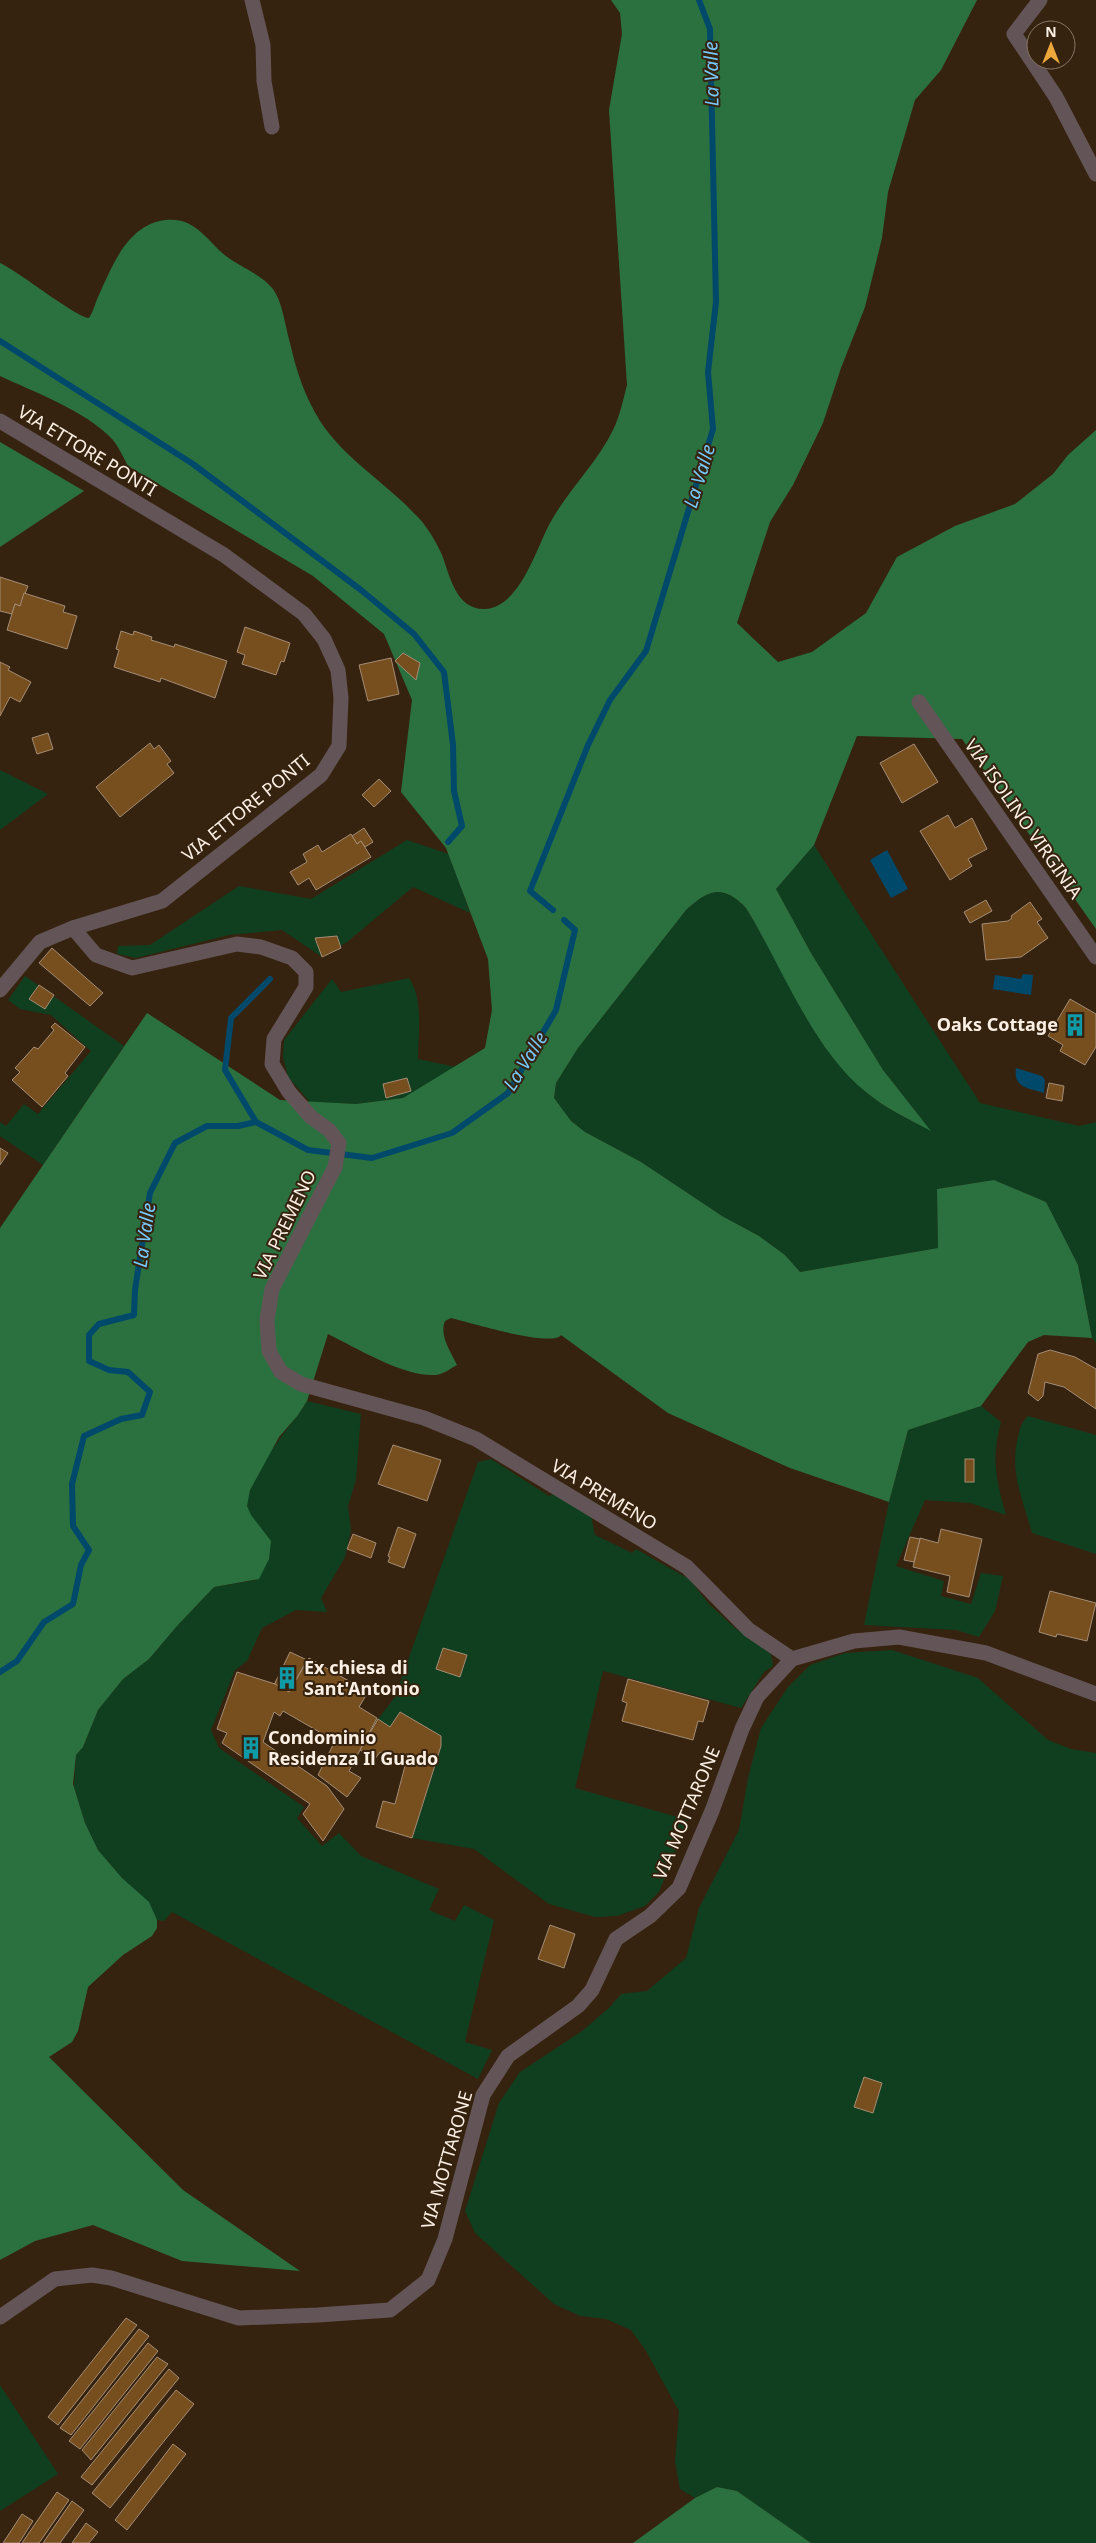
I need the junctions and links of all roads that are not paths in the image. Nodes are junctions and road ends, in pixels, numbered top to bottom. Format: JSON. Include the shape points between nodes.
{"nodes":[{"id":1,"x":252,"y":0,"type":"edge"},
{"id":2,"x":1040,"y":0,"type":"edge"},
{"id":3,"x":272,"y":127,"type":"dead end"},
{"id":4,"x":1096,"y":174,"type":"edge"},
{"id":5,"x":0,"y":421,"type":"edge"},
{"id":6,"x":919,"y":702,"type":"dead end"},
{"id":7,"x":73,"y":928,"type":"junction"},
{"id":8,"x":1096,"y":957,"type":"edge"},
{"id":9,"x":0,"y":990,"type":"edge"},
{"id":10,"x":792,"y":1659,"type":"junction"},
{"id":11,"x":1096,"y":1694,"type":"edge"},
{"id":12,"x":0,"y":2317,"type":"edge"}],
"edges":[{"from":1,"to":3,"type":"street","via":[[263,45],[264,81]]},
{"from":2,"to":4,"type":"street","via":[[1014,34],[1056,97]]},
{"from":5,"to":7,"type":"street","name":"VIA ETTORE PONTI","via":[[224,556],[304,614],[324,639],[338,670],[341,698],[338,746],[321,775],[162,901]]},
{"from":6,"to":8,"type":"street","name":"VIA ISOLINO VIRGINIA"},
{"from":7,"to":9,"type":"street","name":"VIA ETTORE PONTI","via":[[40,942]]},
{"from":7,"to":10,"type":"street","name":"VIA PREMENO","via":[[96,955],[132,968],[238,944],[261,947],[292,958],[306,972],[306,987],[274,1039],[272,1064],[289,1092],[335,1140],[335,1167],[272,1289],[267,1320],[269,1351],[281,1372],[301,1384],[424,1418],[476,1439],[687,1567],[749,1630]]},
{"from":10,"to":11,"type":"street","via":[[854,1641],[899,1637],[986,1653]]},
{"from":10,"to":12,"type":"street","name":"VIA MOTTARONE","via":[[758,1697],[742,1729],[679,1888],[650,1916],[616,1939],[592,1990],[578,2006],[508,2056],[483,2095],[445,2239],[428,2280],[390,2310],[239,2318],[92,2275],[55,2279]]}]}
